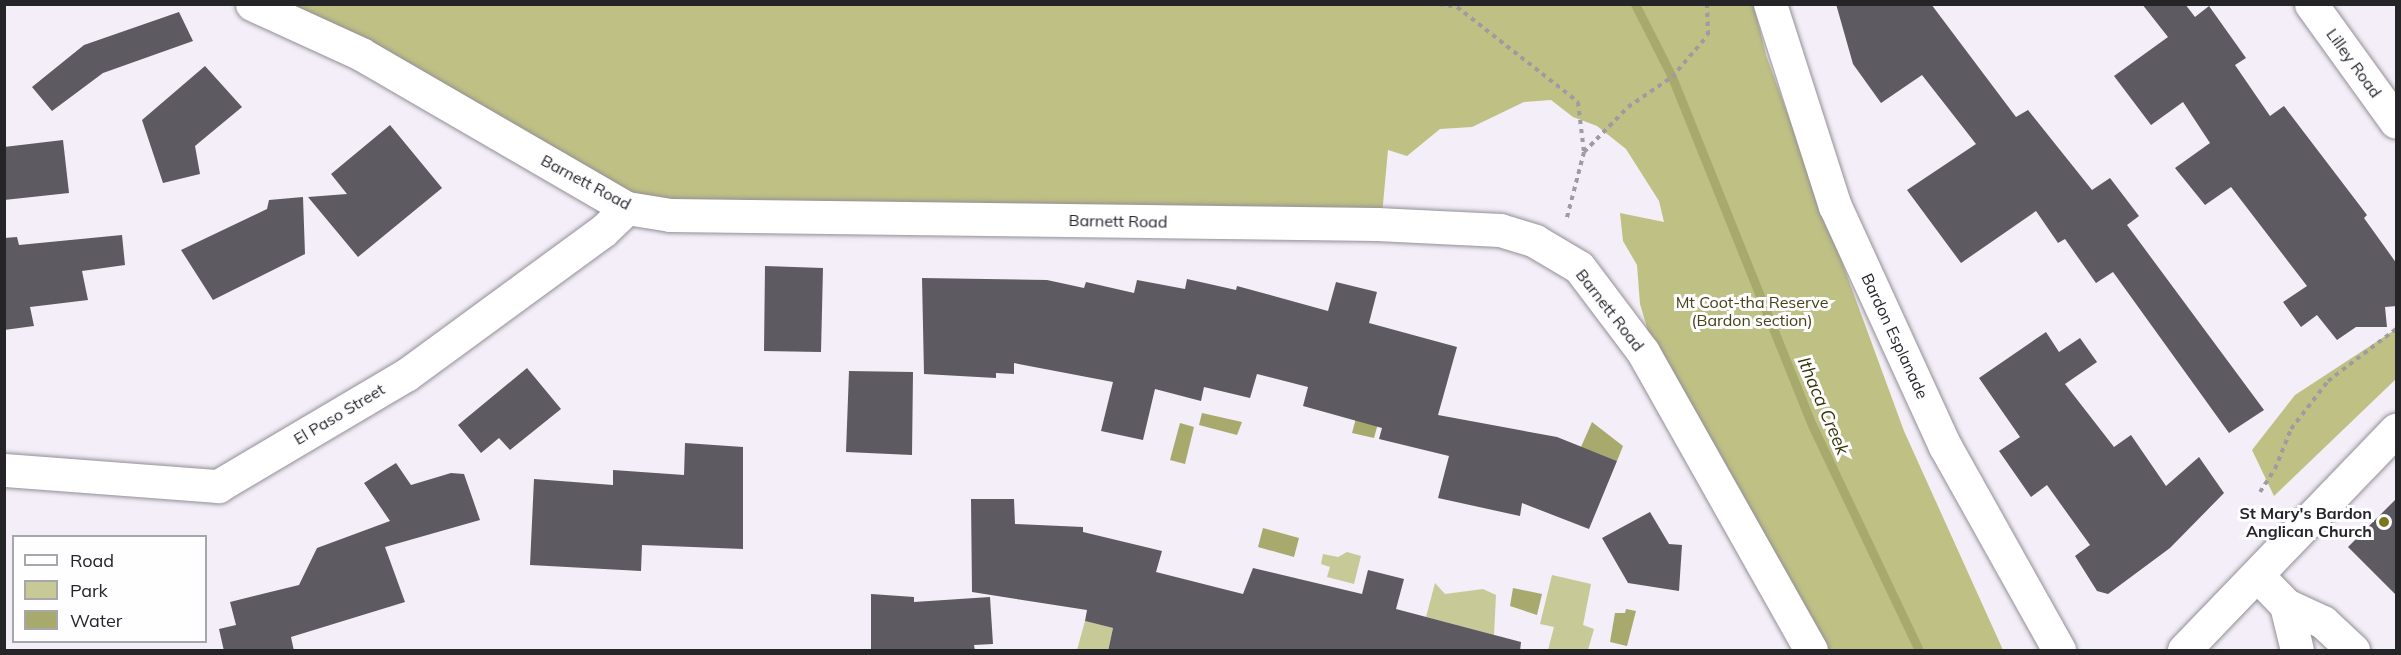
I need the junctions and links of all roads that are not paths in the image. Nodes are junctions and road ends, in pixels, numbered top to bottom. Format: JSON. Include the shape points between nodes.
{"nodes":[{"id":1,"x":252,"y":4,"type":"edge"},
{"id":2,"x":1770,"y":4,"type":"edge"},
{"id":3,"x":2311,"y":4,"type":"edge"},
{"id":4,"x":2397,"y":122,"type":"edge"},
{"id":5,"x":627,"y":208,"type":"junction"},
{"id":6,"x":2397,"y":430,"type":"edge"},
{"id":7,"x":4,"y":470,"type":"edge"},
{"id":8,"x":2257,"y":575,"type":"junction"},
{"id":9,"x":2286,"y":605,"type":"junction"},
{"id":10,"x":1811,"y":651,"type":"edge"},
{"id":11,"x":2059,"y":651,"type":"edge"},
{"id":12,"x":2184,"y":651,"type":"edge"},
{"id":13,"x":2297,"y":651,"type":"edge"},
{"id":14,"x":2353,"y":651,"type":"edge"}],
"edges":[{"from":1,"to":5,"type":"street","name":"Barnett Road","via":[[361,54]]},
{"from":2,"to":11,"type":"street","name":"Bardon Esplanade","via":[[1835,206],[1945,446]]},
{"from":3,"to":4,"type":"street","name":"Lilley Road"},
{"from":5,"to":7,"type":"street","name":"El Paso Street","via":[[603,231],[406,375],[218,486]]},
{"from":5,"to":10,"type":"street","name":"Barnett Road","via":[[670,215],[1377,224],[1489,230],[1535,241],[1579,267],[1643,352]]},
{"from":6,"to":8,"type":"street"},
{"from":8,"to":9,"type":"street"},
{"from":8,"to":12,"type":"street"},
{"from":9,"to":13,"type":"street"},
{"from":9,"to":14,"type":"street","via":[[2323,622]]}]}
